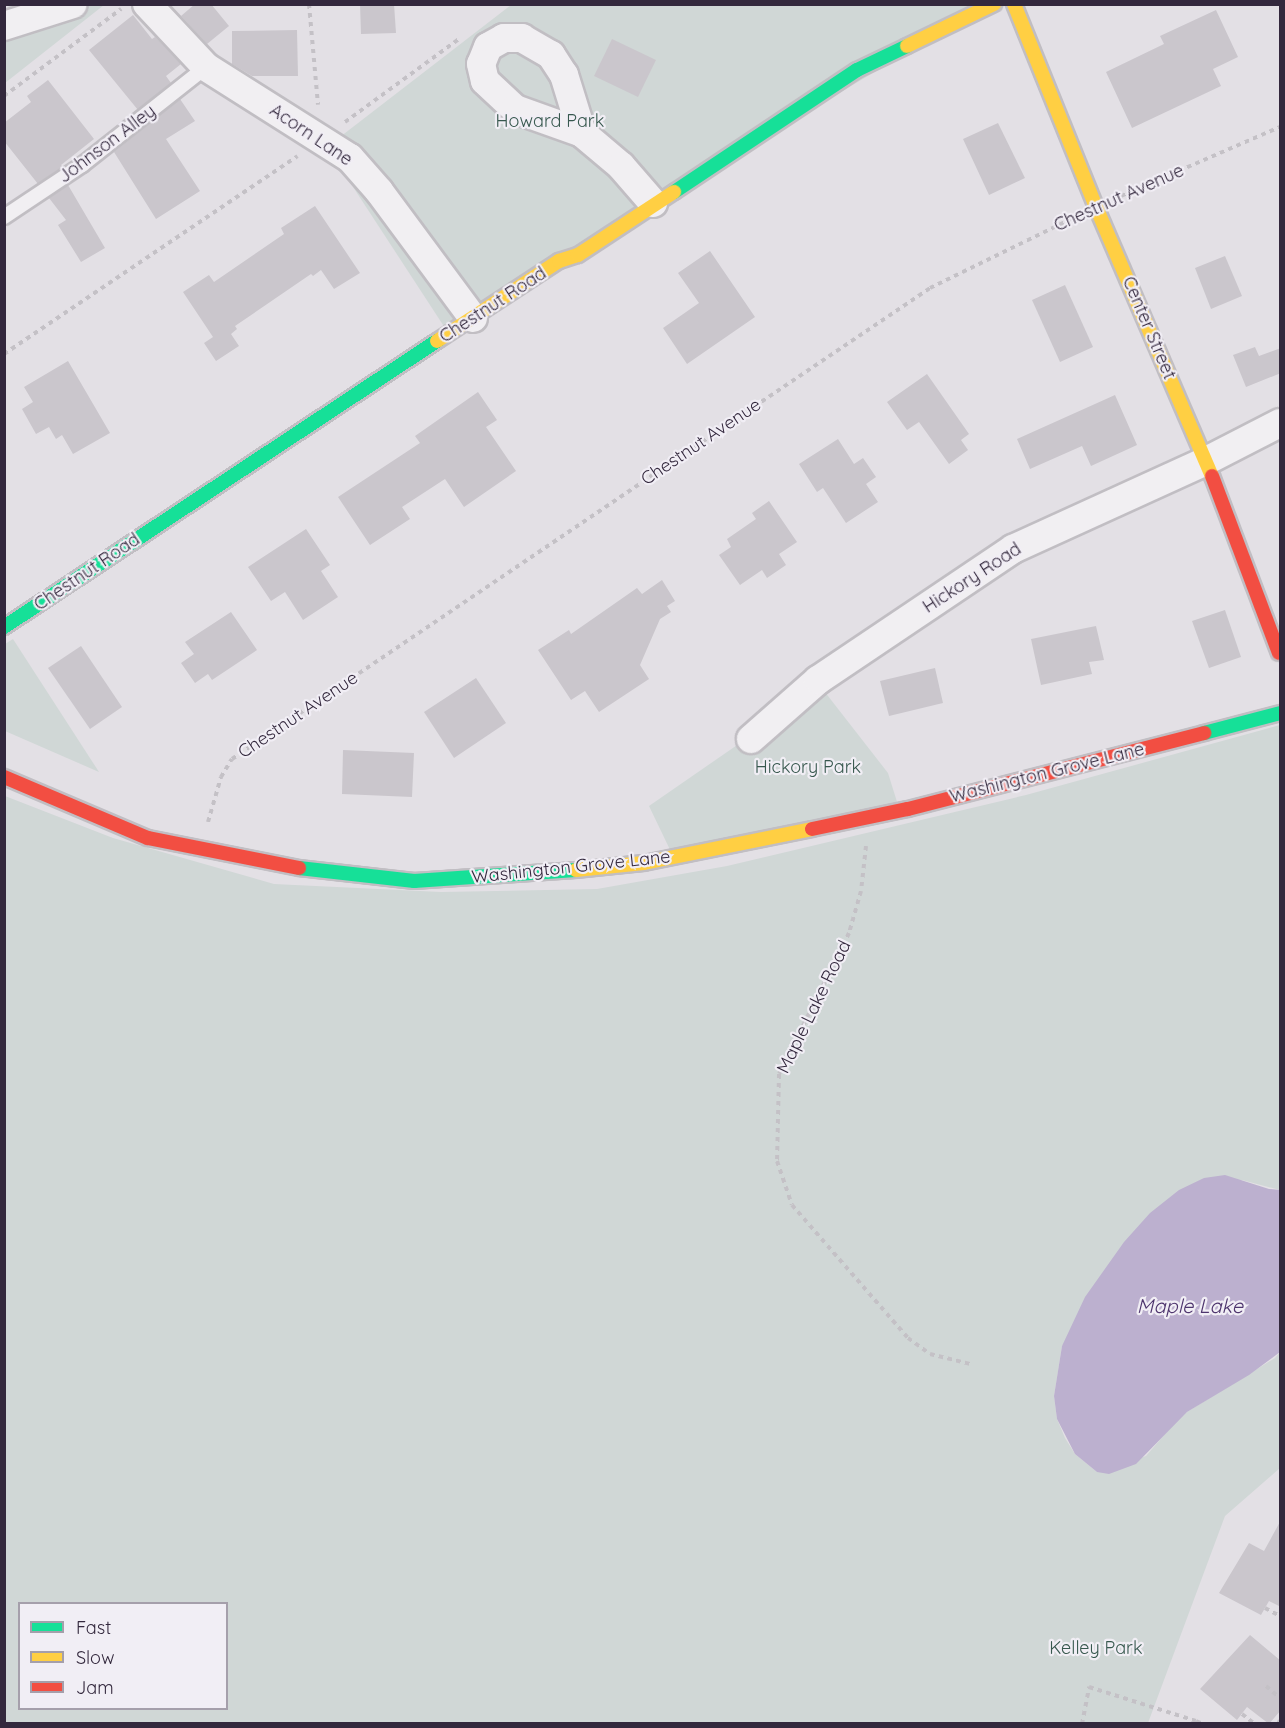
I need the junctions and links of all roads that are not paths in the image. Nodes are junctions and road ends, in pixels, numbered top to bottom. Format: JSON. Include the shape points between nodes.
{"nodes":[{"id":1,"x":73,"y":4,"type":"edge"},
{"id":2,"x":147,"y":4,"type":"edge"},
{"id":3,"x":994,"y":4,"type":"edge"},
{"id":4,"x":1014,"y":4,"type":"edge"},
{"id":5,"x":4,"y":26,"type":"edge"},
{"id":6,"x":206,"y":67,"type":"junction"},
{"id":7,"x":582,"y":134,"type":"dead end"},
{"id":8,"x":654,"y":203,"type":"junction"},
{"id":9,"x":4,"y":217,"type":"edge"},
{"id":10,"x":473,"y":318,"type":"junction"},
{"id":11,"x":1281,"y":423,"type":"edge"},
{"id":12,"x":1206,"y":461,"type":"junction"},
{"id":13,"x":4,"y":627,"type":"edge"},
{"id":14,"x":1279,"y":653,"type":"dead end"},
{"id":15,"x":1281,"y":713,"type":"edge"},
{"id":16,"x":752,"y":739,"type":"dead end"},
{"id":17,"x":4,"y":777,"type":"edge"}],
"edges":[{"from":1,"to":5,"type":"street"},
{"from":2,"to":6,"type":"street","name":"Acorn Lane"},
{"from":3,"to":8,"type":"street","name":"Chestnut Road","via":[[857,70]]},
{"from":4,"to":12,"type":"street","name":"Center Street","via":[[1096,207]]},
{"from":6,"to":9,"type":"lane","name":"Johnson Alley","via":[[82,165]]},
{"from":6,"to":10,"type":"street","name":"Acorn Lane","via":[[350,158]]},
{"from":7,"to":8,"type":"street","via":[[621,166]]},
{"from":8,"to":10,"type":"street","name":"Chestnut Road","via":[[578,255],[559,261]]},
{"from":10,"to":13,"type":"street","name":"Chestnut Road"},
{"from":11,"to":12,"type":"street","name":"Hickory Road"},
{"from":12,"to":14,"type":"street","name":"Center Street"},
{"from":12,"to":16,"type":"street","name":"Hickory Road","via":[[1013,549],[818,680]]},
{"from":15,"to":17,"type":"street","name":"Washington Grove Lane","via":[[908,809],[644,863],[490,878],[414,881],[276,866],[148,838]]}]}
